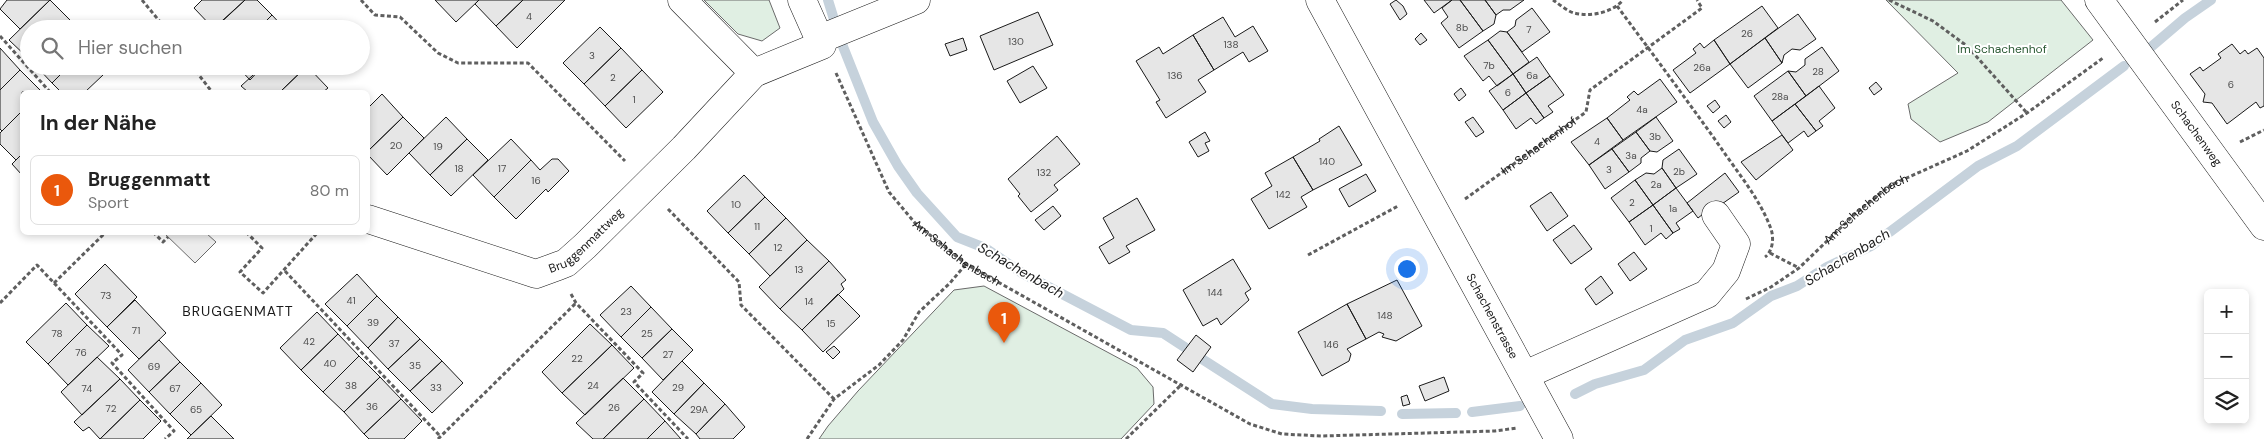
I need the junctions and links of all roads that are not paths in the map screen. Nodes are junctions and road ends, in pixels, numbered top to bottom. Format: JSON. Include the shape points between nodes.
{"nodes":[{"id":1,"x":682,"y":0,"type":"edge"},
{"id":2,"x":802,"y":0,"type":"edge"},
{"id":3,"x":916,"y":0,"type":"edge"},
{"id":4,"x":1320,"y":0,"type":"edge"},
{"id":5,"x":2100,"y":0,"type":"edge"},
{"id":6,"x":821,"y":42,"type":"junction"},
{"id":7,"x":754,"y":73,"type":"junction"},
{"id":8,"x":1716,"y":215,"type":"dead end"},
{"id":9,"x":370,"y":220,"type":"edge"},
{"id":10,"x":2264,"y":226,"type":"edge"},
{"id":11,"x":1526,"y":376,"type":"junction"},
{"id":12,"x":1554,"y":429,"type":"edge"}],
"edges":[{"from":1,"to":7,"type":"street"},
{"from":2,"to":6,"type":"street"},
{"from":3,"to":6,"type":"street"},
{"from":4,"to":11,"type":"street","name":"Schachenstrasse"},
{"from":5,"to":10,"type":"street","name":"Schachenweg"},
{"from":6,"to":7,"type":"street","name":"Bruggenmattweg"},
{"from":7,"to":9,"type":"street","name":"Bruggenmattweg","via":[[585,246],[558,266],[536,274]]},
{"from":8,"to":11,"type":"street","via":[[1736,244],[1726,271],[1706,294]]},
{"from":11,"to":12,"type":"street","name":"Schachenstrasse"}]}
